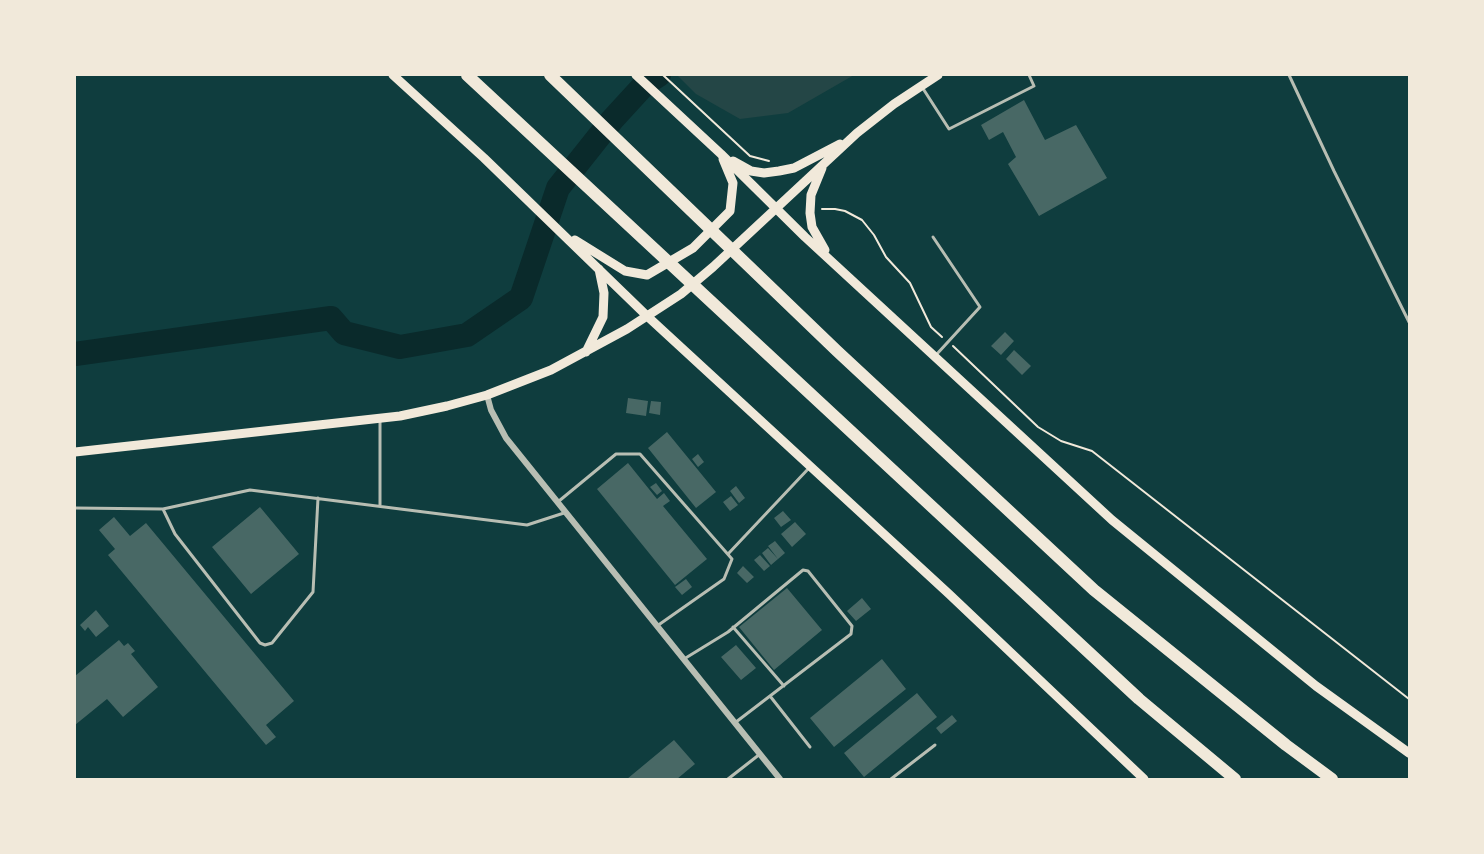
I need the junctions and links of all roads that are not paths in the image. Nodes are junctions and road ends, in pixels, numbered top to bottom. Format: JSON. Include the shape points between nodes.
{"nodes":[{"id":1,"x":393,"y":75,"type":"edge"},
{"id":2,"x":467,"y":75,"type":"edge"},
{"id":3,"x":550,"y":75,"type":"edge"},
{"id":4,"x":636,"y":75,"type":"edge"},
{"id":5,"x":938,"y":75,"type":"edge"},
{"id":6,"x":1029,"y":75,"type":"edge"},
{"id":7,"x":1289,"y":75,"type":"edge"},
{"id":8,"x":921,"y":86,"type":"junction"},
{"id":9,"x":851,"y":138,"type":"junction"},
{"id":10,"x":721,"y":154,"type":"junction"},
{"id":11,"x":824,"y":164,"type":"junction"},
{"id":12,"x":776,"y":209,"type":"junction"},
{"id":13,"x":560,"y":231,"type":"junction"},
{"id":14,"x":933,"y":237,"type":"dead end"},
{"id":15,"x":837,"y":266,"type":"junction"},
{"id":16,"x":597,"y":267,"type":"junction"},
{"id":17,"x":647,"y":316,"type":"junction"},
{"id":18,"x":1409,"y":322,"type":"edge"},
{"id":19,"x":585,"y":353,"type":"junction"},
{"id":20,"x":935,"y":357,"type":"junction"},
{"id":21,"x":487,"y":395,"type":"junction"},
{"id":22,"x":380,"y":418,"type":"junction"},
{"id":23,"x":75,"y":452,"type":"edge"},
{"id":24,"x":810,"y":466,"type":"junction"},
{"id":25,"x":318,"y":498,"type":"junction"},
{"id":26,"x":558,"y":502,"type":"junction"},
{"id":27,"x":380,"y":506,"type":"junction"},
{"id":28,"x":75,"y":508,"type":"edge"},
{"id":29,"x":163,"y":509,"type":"junction"},
{"id":30,"x":565,"y":512,"type":"junction"},
{"id":31,"x":728,"y":554,"type":"junction"},
{"id":32,"x":656,"y":626,"type":"junction"},
{"id":33,"x":733,"y":627,"type":"junction"},
{"id":34,"x":683,"y":660,"type":"junction"},
{"id":35,"x":783,"y":686,"type":"junction"},
{"id":36,"x":770,"y":696,"type":"junction"},
{"id":37,"x":734,"y":723,"type":"junction"},
{"id":38,"x":934,"y":745,"type":"dead end"},
{"id":39,"x":810,"y":747,"type":"dead end"},
{"id":40,"x":1409,"y":753,"type":"edge"},
{"id":41,"x":760,"y":754,"type":"junction"},
{"id":42,"x":728,"y":779,"type":"edge"},
{"id":43,"x":780,"y":779,"type":"edge"},
{"id":44,"x":891,"y":779,"type":"edge"},
{"id":45,"x":1144,"y":779,"type":"edge"},
{"id":46,"x":1235,"y":779,"type":"edge"},
{"id":47,"x":1332,"y":779,"type":"edge"}],
"edges":[{"from":1,"to":13,"type":"main road"},
{"from":2,"to":46,"type":"highway","via":[[1139,699]]},
{"from":3,"to":47,"type":"highway","via":[[1094,590]]},
{"from":4,"to":10,"type":"main road"},
{"from":5,"to":8,"type":"main road"},
{"from":6,"to":8,"type":"lane","via":[[1034,86],[949,129]]},
{"from":7,"to":18,"type":"lane"},
{"from":8,"to":9,"type":"main road"},
{"from":9,"to":10,"type":"main road","via":[[794,168],[777,172],[751,171]]},
{"from":9,"to":11,"type":"main road"},
{"from":10,"to":12,"type":"main road"},
{"from":10,"to":13,"type":"main road","via":[[733,183],[730,211],[693,248],[647,274],[625,271]]},
{"from":11,"to":12,"type":"main road"},
{"from":11,"to":15,"type":"main road","via":[[811,195],[810,213],[817,238]]},
{"from":12,"to":15,"type":"main road"},
{"from":12,"to":17,"type":"main road","via":[[681,294]]},
{"from":13,"to":16,"type":"main road"},
{"from":14,"to":20,"type":"lane","via":[[980,307]]},
{"from":15,"to":20,"type":"main road"},
{"from":16,"to":17,"type":"main road"},
{"from":16,"to":19,"type":"main road","via":[[604,293],[603,317]]},
{"from":17,"to":19,"type":"main road"},
{"from":17,"to":24,"type":"main road"},
{"from":19,"to":21,"type":"main road"},
{"from":20,"to":40,"type":"main road","via":[[1112,520],[1316,686]]},
{"from":21,"to":22,"type":"main road"},
{"from":21,"to":26,"type":"street","via":[[506,438]]},
{"from":22,"to":23,"type":"main road"},
{"from":22,"to":27,"type":"lane"},
{"from":24,"to":31,"type":"lane"},
{"from":24,"to":45,"type":"main road"},
{"from":25,"to":27,"type":"lane"},
{"from":25,"to":29,"type":"lane","via":[[250,490]]},
{"from":25,"to":29,"type":"lane","via":[[313,592],[272,643],[266,645],[260,643],[175,534]]},
{"from":26,"to":30,"type":"street"},
{"from":26,"to":31,"type":"lane","via":[[616,454],[640,454]]},
{"from":27,"to":30,"type":"lane","via":[[527,525]]},
{"from":28,"to":29,"type":"lane"},
{"from":30,"to":32,"type":"street"},
{"from":31,"to":32,"type":"lane","via":[[732,559],[724,579]]},
{"from":32,"to":34,"type":"street"},
{"from":33,"to":34,"type":"lane"},
{"from":33,"to":35,"type":"lane"},
{"from":33,"to":35,"type":"lane","via":[[803,570],[808,571],[852,626],[851,634]]},
{"from":34,"to":37,"type":"street"},
{"from":35,"to":36,"type":"lane"},
{"from":36,"to":37,"type":"lane"},
{"from":36,"to":39,"type":"lane"},
{"from":37,"to":41,"type":"street"},
{"from":38,"to":44,"type":"lane"},
{"from":41,"to":42,"type":"lane"},
{"from":41,"to":43,"type":"street"}]}
